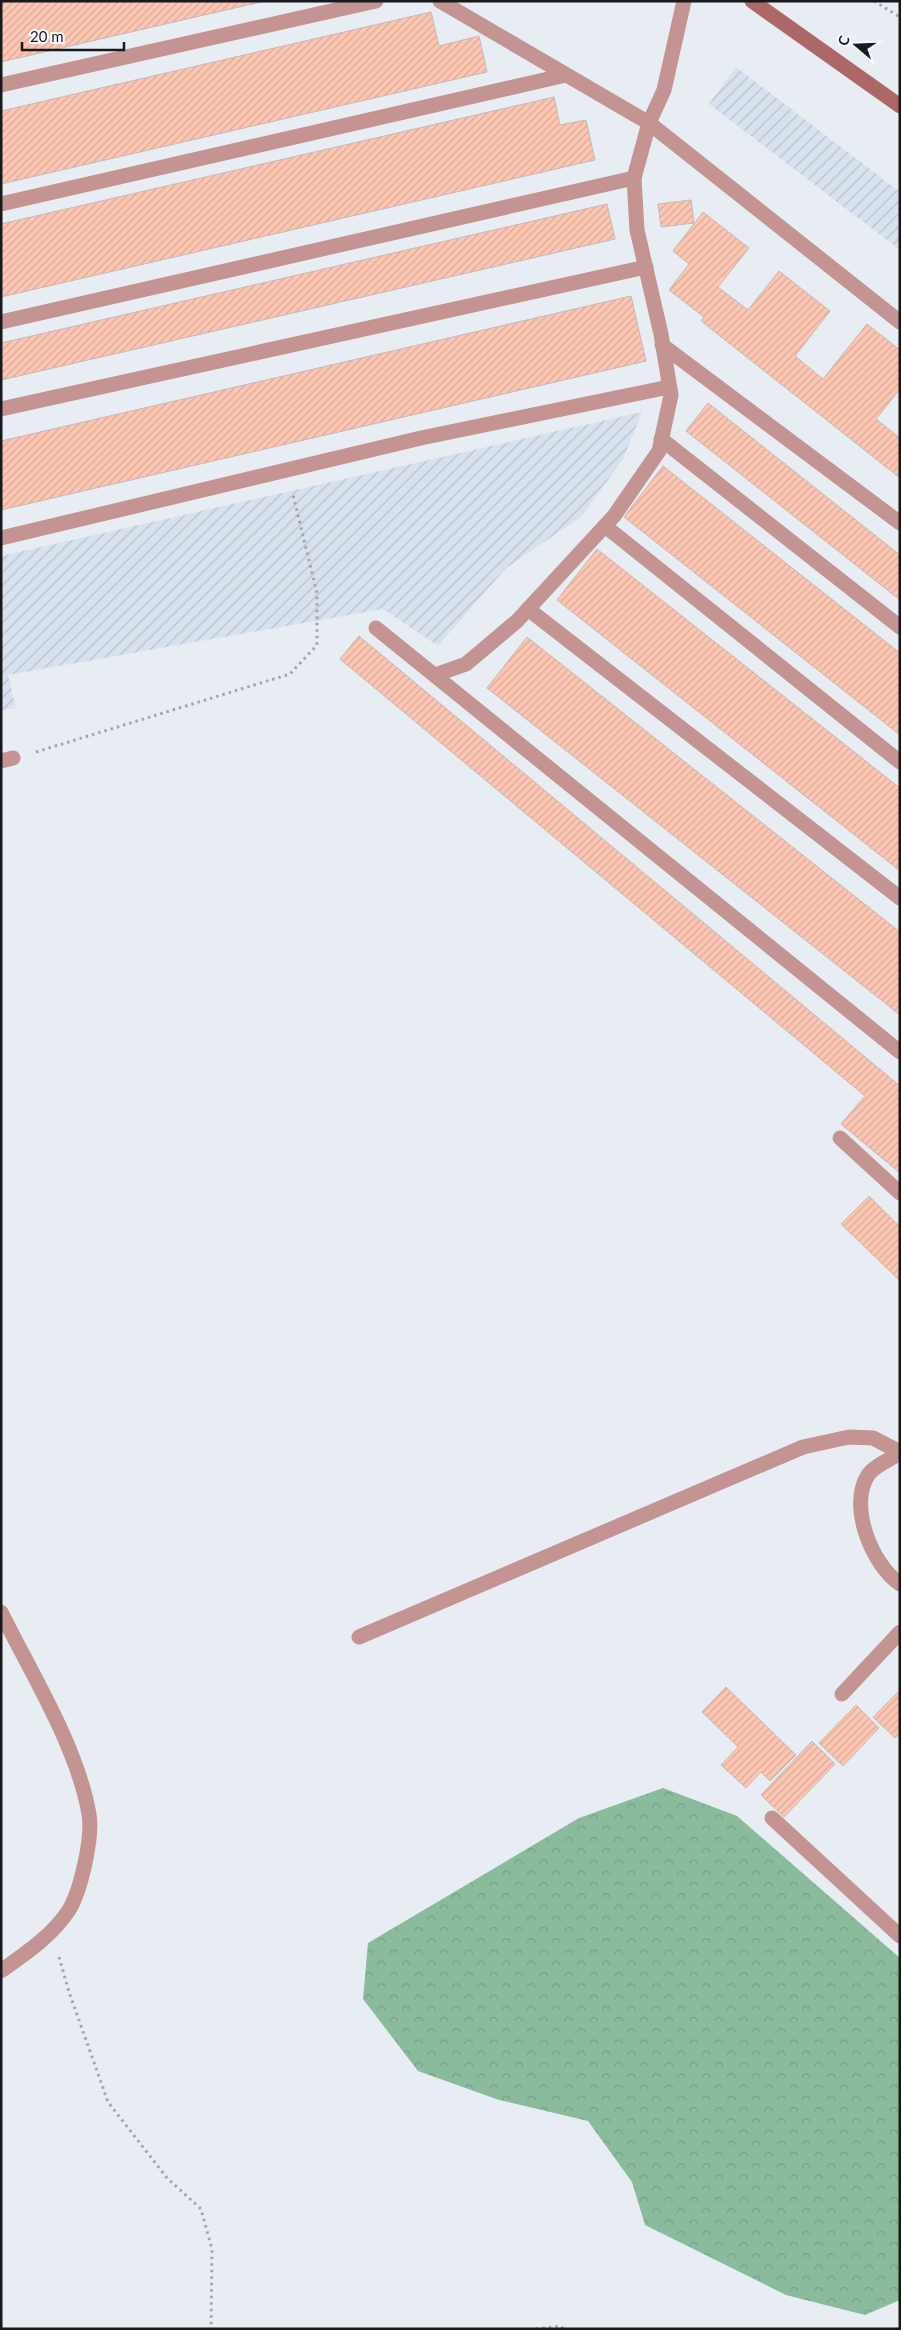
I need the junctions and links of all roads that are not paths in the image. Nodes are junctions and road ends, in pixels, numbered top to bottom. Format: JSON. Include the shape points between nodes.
{"nodes":[{"id":1,"x":376,"y":1,"type":"edge"},
{"id":2,"x":440,"y":1,"type":"edge"},
{"id":3,"x":684,"y":1,"type":"edge"},
{"id":4,"x":752,"y":1,"type":"edge"},
{"id":5,"x":566,"y":75,"type":"junction"},
{"id":6,"x":1,"y":85,"type":"edge"},
{"id":7,"x":900,"y":106,"type":"edge"},
{"id":8,"x":648,"y":123,"type":"junction"},
{"id":9,"x":634,"y":178,"type":"junction"},
{"id":10,"x":1,"y":204,"type":"edge"},
{"id":11,"x":646,"y":267,"type":"junction"},
{"id":12,"x":1,"y":322,"type":"edge"},
{"id":13,"x":900,"y":322,"type":"edge"},
{"id":14,"x":662,"y":345,"type":"junction"},
{"id":15,"x":669,"y":387,"type":"junction"},
{"id":16,"x":1,"y":409,"type":"edge"},
{"id":17,"x":661,"y":438,"type":"junction"},
{"id":18,"x":900,"y":523,"type":"edge"},
{"id":19,"x":605,"y":526,"type":"junction"},
{"id":20,"x":1,"y":538,"type":"edge"},
{"id":21,"x":528,"y":609,"type":"junction"},
{"id":22,"x":900,"y":627,"type":"edge"},
{"id":23,"x":376,"y":628,"type":"dead end"},
{"id":24,"x":435,"y":675,"type":"junction"},
{"id":25,"x":900,"y":762,"type":"edge"},
{"id":26,"x":900,"y":898,"type":"edge"},
{"id":27,"x":900,"y":1052,"type":"edge"},
{"id":28,"x":840,"y":1138,"type":"dead end"},
{"id":29,"x":900,"y":1193,"type":"edge"},
{"id":30,"x":900,"y":1452,"type":"edge"},
{"id":31,"x":900,"y":1584,"type":"edge"},
{"id":32,"x":1,"y":1612,"type":"edge"},
{"id":33,"x":900,"y":1632,"type":"edge"},
{"id":34,"x":359,"y":1637,"type":"dead end"},
{"id":35,"x":842,"y":1694,"type":"dead end"},
{"id":36,"x":772,"y":1818,"type":"dead end"},
{"id":37,"x":900,"y":1936,"type":"edge"},
{"id":38,"x":1,"y":1970,"type":"edge"}],
"edges":[{"from":1,"to":6,"type":"lane"},
{"from":2,"to":5,"type":"lane"},
{"from":3,"to":8,"type":"lane","via":[[664,90]]},
{"from":4,"to":7,"type":"street"},
{"from":5,"to":8,"type":"lane"},
{"from":5,"to":10,"type":"lane"},
{"from":8,"to":9,"type":"lane"},
{"from":8,"to":13,"type":"lane"},
{"from":9,"to":11,"type":"lane","via":[[637,230]]},
{"from":9,"to":12,"type":"lane"},
{"from":11,"to":14,"type":"lane"},
{"from":11,"to":16,"type":"lane"},
{"from":14,"to":15,"type":"lane"},
{"from":14,"to":18,"type":"lane"},
{"from":15,"to":17,"type":"lane","via":[[671,395]]},
{"from":15,"to":20,"type":"lane","via":[[421,438]]},
{"from":17,"to":19,"type":"lane","via":[[659,451]]},
{"from":17,"to":22,"type":"lane"},
{"from":19,"to":21,"type":"lane"},
{"from":19,"to":25,"type":"lane"},
{"from":21,"to":24,"type":"lane","via":[[466,664]]},
{"from":21,"to":26,"type":"lane"},
{"from":23,"to":24,"type":"lane"},
{"from":24,"to":27,"type":"lane"},
{"from":28,"to":29,"type":"lane"},
{"from":30,"to":31,"type":"lane","via":[[869,1474],[860,1496],[865,1537],[892,1579]]},
{"from":30,"to":34,"type":"lane","via":[[873,1438],[857,1437],[803,1447]]},
{"from":32,"to":38,"type":"lane","via":[[74,1758],[90,1816],[84,1871],[69,1909],[39,1944]]},
{"from":33,"to":35,"type":"lane"},
{"from":36,"to":37,"type":"lane"}]}
